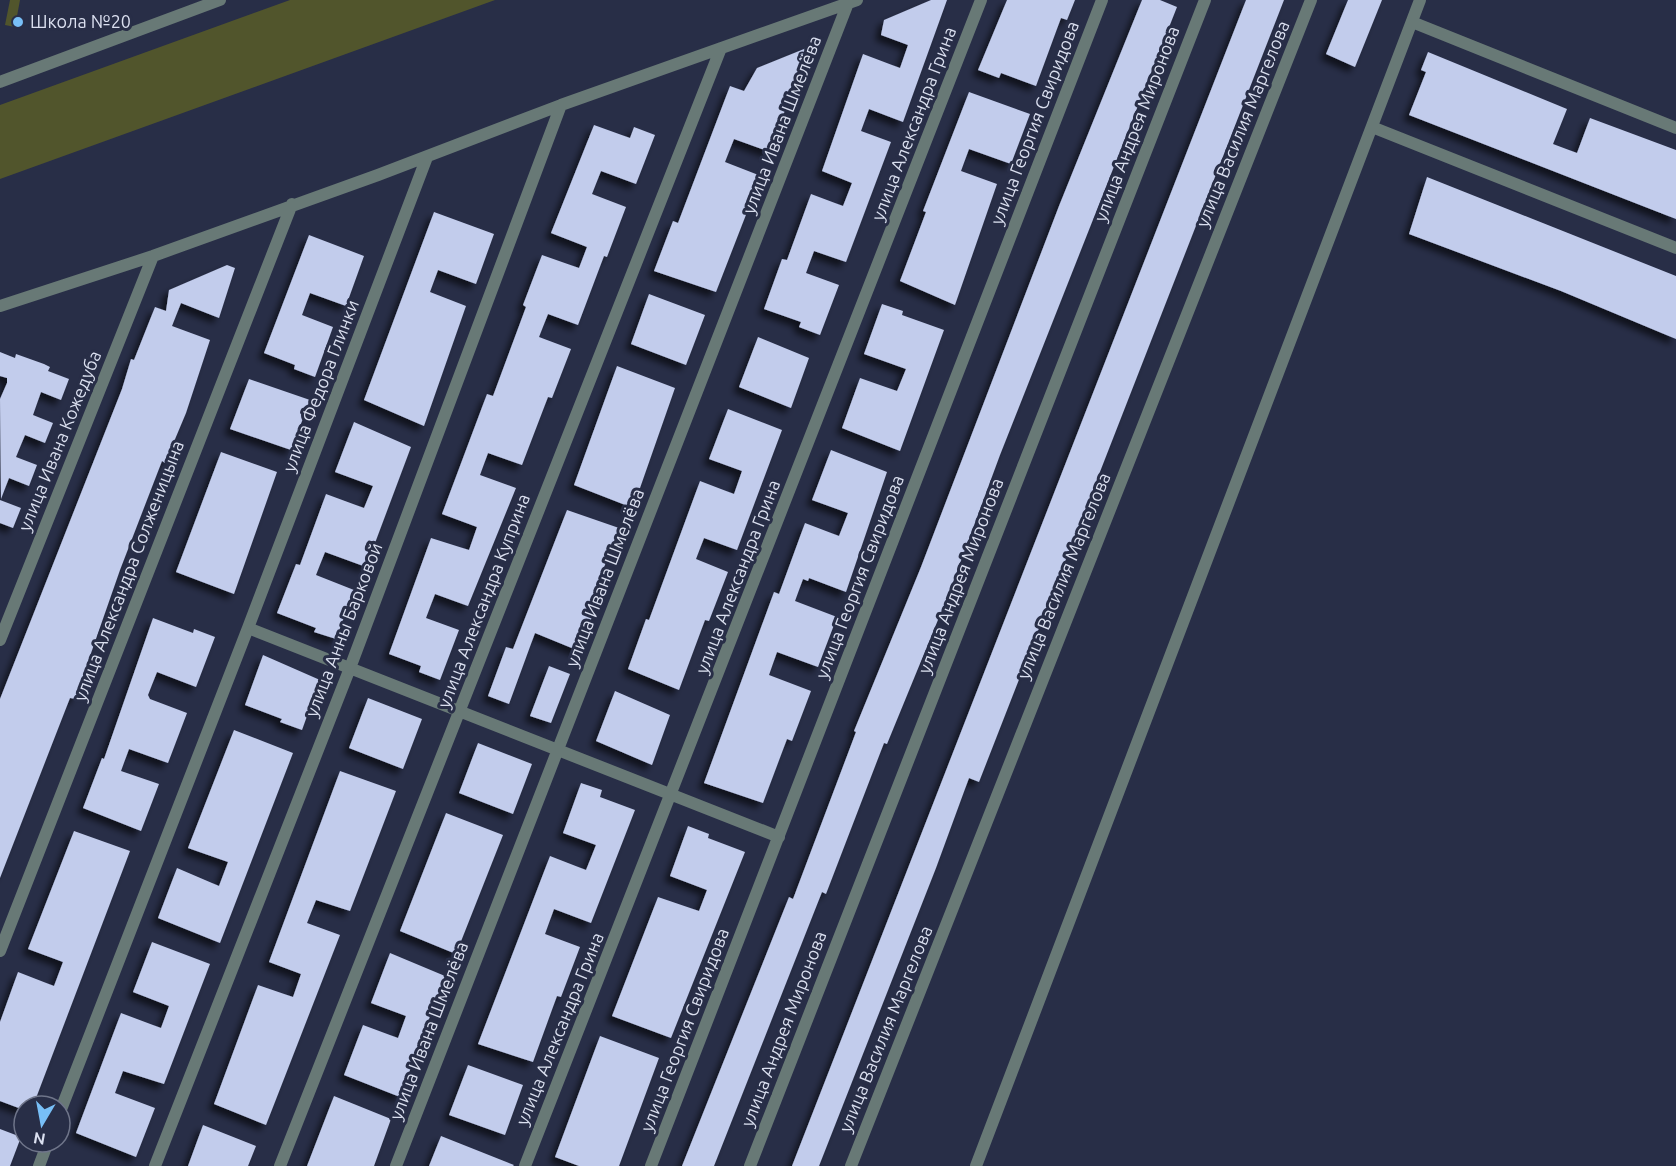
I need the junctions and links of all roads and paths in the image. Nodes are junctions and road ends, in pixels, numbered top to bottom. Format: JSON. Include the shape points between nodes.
{"nodes":[{"id":1,"x":220,"y":0,"type":"edge"},
{"id":2,"x":981,"y":0,"type":"edge"},
{"id":3,"x":1102,"y":0,"type":"edge"},
{"id":4,"x":1205,"y":0,"type":"edge"},
{"id":5,"x":1311,"y":0,"type":"edge"},
{"id":6,"x":1420,"y":0,"type":"edge"},
{"id":7,"x":853,"y":2,"type":"edge"},
{"id":8,"x":1412,"y":22,"type":"junction"},
{"id":9,"x":721,"y":48,"type":"junction"},
{"id":10,"x":0,"y":82,"type":"edge"},
{"id":11,"x":561,"y":105,"type":"junction"},
{"id":12,"x":1372,"y":127,"type":"junction"},
{"id":13,"x":1676,"y":128,"type":"edge"},
{"id":14,"x":427,"y":157,"type":"junction"},
{"id":15,"x":292,"y":204,"type":"junction"},
{"id":16,"x":1676,"y":248,"type":"edge"},
{"id":17,"x":153,"y":256,"type":"junction"},
{"id":18,"x":0,"y":306,"type":"edge"},
{"id":19,"x":248,"y":628,"type":"junction"},
{"id":20,"x":0,"y":640,"type":"edge"},
{"id":21,"x":350,"y":668,"type":"junction"},
{"id":22,"x":460,"y":712,"type":"junction"},
{"id":23,"x":557,"y":750,"type":"junction"},
{"id":24,"x":672,"y":795,"type":"junction"},
{"id":25,"x":779,"y":837,"type":"junction"},
{"id":26,"x":0,"y":951,"type":"edge"},
{"id":27,"x":67,"y":1094,"type":"edge"},
{"id":28,"x":155,"y":1166,"type":"edge"},
{"id":29,"x":280,"y":1166,"type":"edge"},
{"id":30,"x":396,"y":1166,"type":"edge"},
{"id":31,"x":525,"y":1166,"type":"edge"},
{"id":32,"x":651,"y":1166,"type":"edge"},
{"id":33,"x":750,"y":1166,"type":"edge"},
{"id":34,"x":851,"y":1166,"type":"edge"},
{"id":35,"x":976,"y":1166,"type":"edge"}],
"edges":[{"from":1,"to":10,"type":"street"},
{"from":2,"to":24,"type":"street","name":"улица Александра Грина"},
{"from":3,"to":25,"type":"street","name":"улица Георгия Свиридова"},
{"from":4,"to":33,"type":"street","name":"улица Андрея Миронова"},
{"from":5,"to":34,"type":"street","name":"улица Василия Маргелова"},
{"from":6,"to":8,"type":"street"},
{"from":7,"to":9,"type":"street"},
{"from":7,"to":23,"type":"street","name":"улица Ивана Шмелёва"},
{"from":8,"to":12,"type":"street"},
{"from":8,"to":13,"type":"street"},
{"from":9,"to":11,"type":"street"},
{"from":9,"to":22,"type":"street","name":"улица Александра Куприна"},
{"from":11,"to":14,"type":"street"},
{"from":11,"to":21,"type":"street","name":"улица Анны Барковой"},
{"from":12,"to":16,"type":"street"},
{"from":12,"to":35,"type":"street"},
{"from":14,"to":15,"type":"street"},
{"from":14,"to":19,"type":"street","name":"улица Федора Глинки"},
{"from":15,"to":17,"type":"street"},
{"from":15,"to":26,"type":"street","name":"улица Александра Солженицына"},
{"from":17,"to":18,"type":"street"},
{"from":17,"to":20,"type":"street","name":"улица Ивана Кожедуба"},
{"from":19,"to":21,"type":"street"},
{"from":19,"to":27,"type":"street","name":"улица Федора Глинки"},
{"from":21,"to":22,"type":"street"},
{"from":21,"to":28,"type":"street","name":"улица Анны Барковой"},
{"from":22,"to":23,"type":"street"},
{"from":22,"to":29,"type":"street","name":"улица Александра Куприна"},
{"from":23,"to":24,"type":"street"},
{"from":23,"to":30,"type":"street","name":"улица Ивана Шмелёва"},
{"from":24,"to":25,"type":"street"},
{"from":24,"to":31,"type":"street","name":"улица Александра Грина"},
{"from":25,"to":32,"type":"street","name":"улица Георгия Свиридова"}]}
